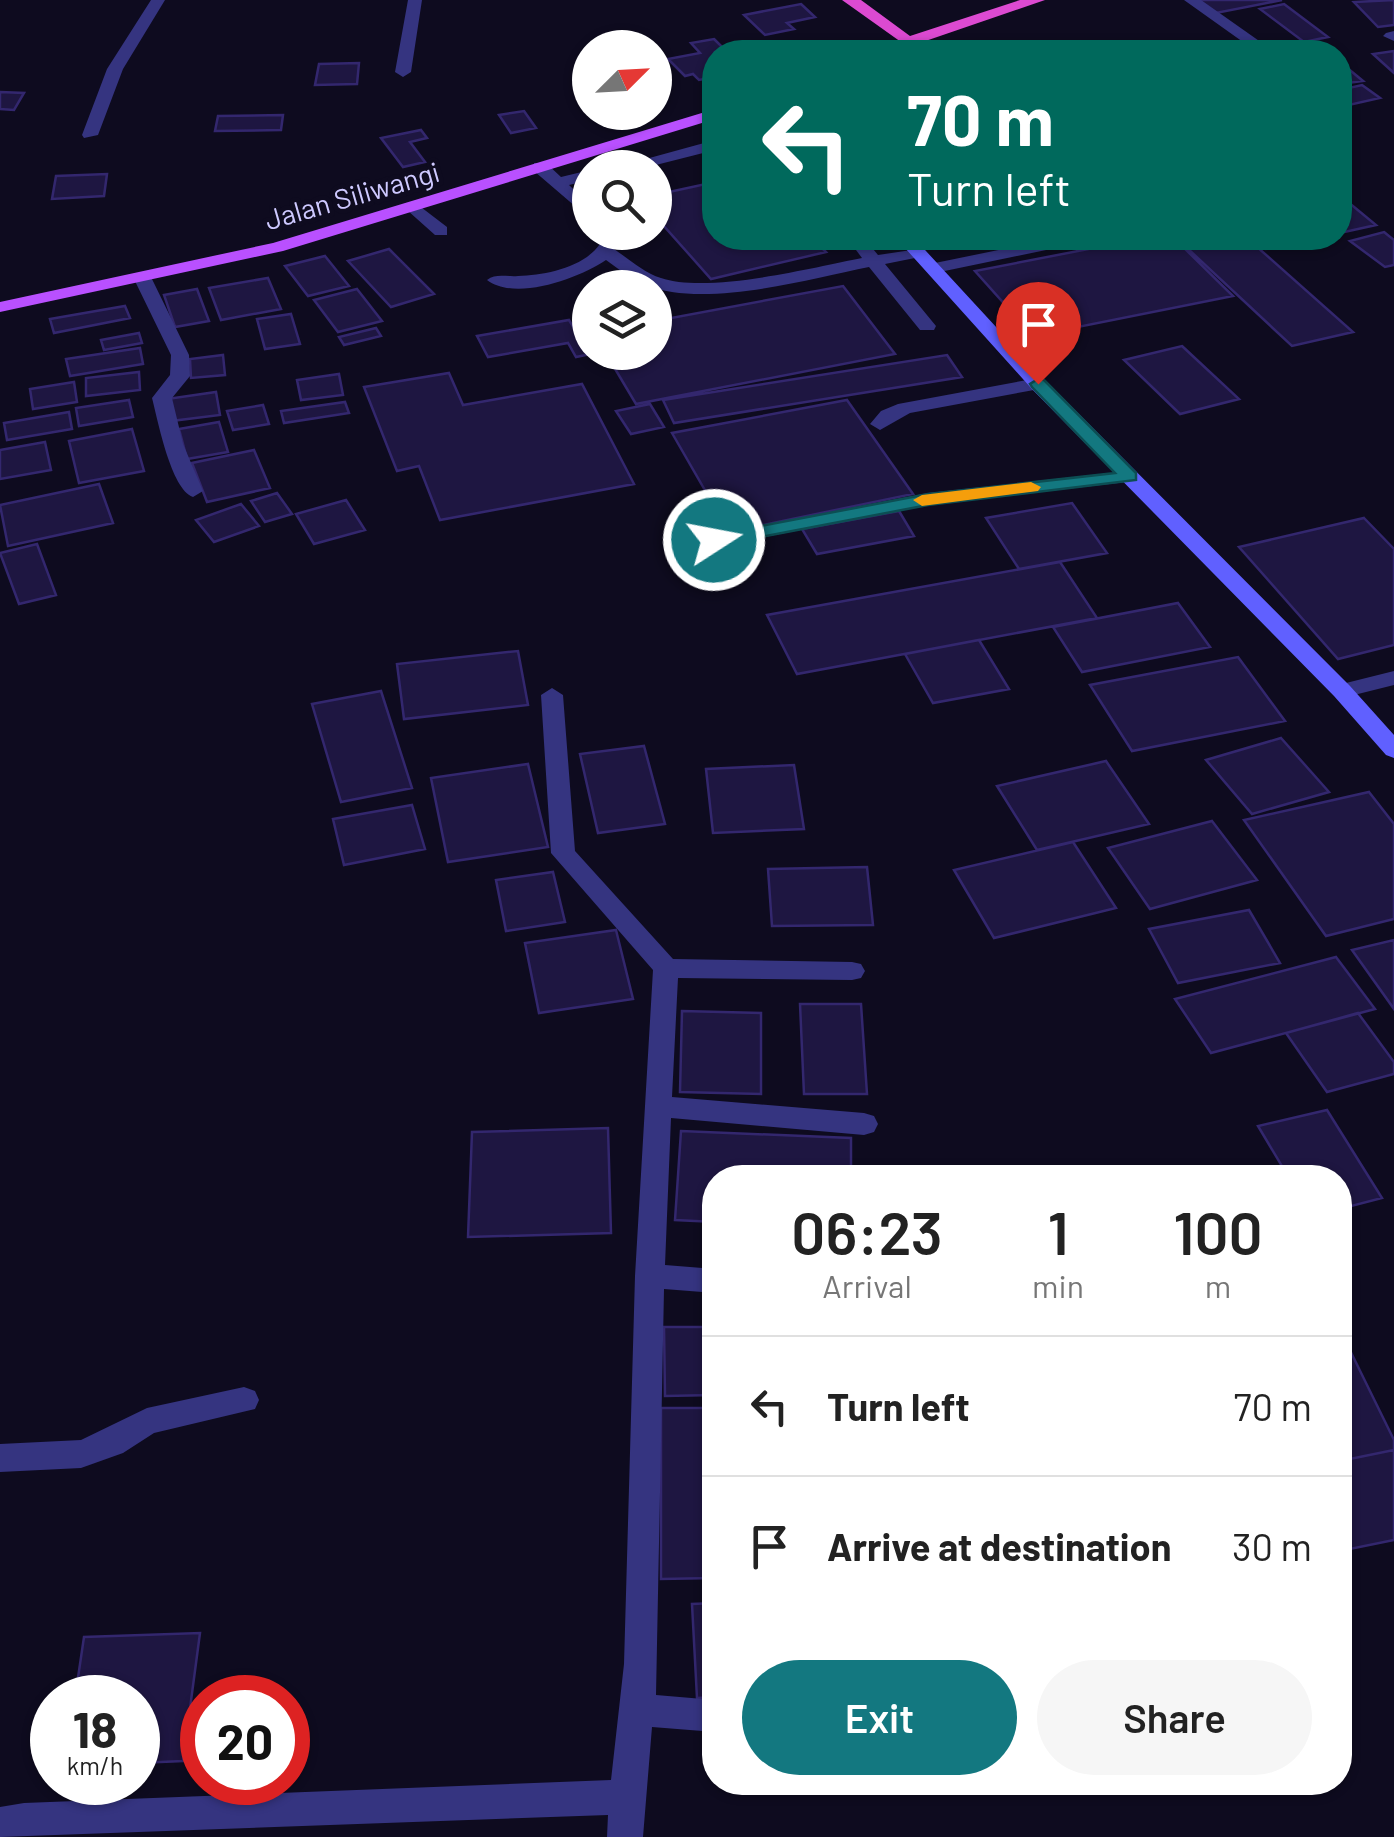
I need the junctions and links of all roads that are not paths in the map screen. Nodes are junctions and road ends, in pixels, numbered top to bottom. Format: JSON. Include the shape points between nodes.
{"nodes":[{"id":1,"x":158,"y":0,"type":"edge"},
{"id":2,"x":415,"y":0,"type":"edge"},
{"id":3,"x":850,"y":0,"type":"edge"},
{"id":4,"x":1037,"y":0,"type":"edge"},
{"id":5,"x":1191,"y":0,"type":"edge"},
{"id":6,"x":905,"y":40,"type":"edge"},
{"id":7,"x":914,"y":40,"type":"edge"},
{"id":8,"x":1249,"y":40,"type":"edge"},
{"id":9,"x":402,"y":72,"type":"dead end"},
{"id":10,"x":702,"y":118,"type":"edge"},
{"id":11,"x":90,"y":135,"type":"dead end"},
{"id":12,"x":702,"y":148,"type":"edge"},
{"id":13,"x":672,"y":155,"type":"edge"},
{"id":14,"x":540,"y":167,"type":"junction"},
{"id":15,"x":572,"y":180,"type":"edge"},
{"id":16,"x":557,"y":184,"type":"junction"},
{"id":17,"x":572,"y":198,"type":"edge"},
{"id":18,"x":414,"y":206,"type":"junction"},
{"id":19,"x":440,"y":232,"type":"dead end"},
{"id":20,"x":610,"y":250,"type":"edge"},
{"id":21,"x":866,"y":250,"type":"edge"},
{"id":22,"x":900,"y":250,"type":"edge"},
{"id":23,"x":917,"y":250,"type":"edge"},
{"id":24,"x":1022,"y":250,"type":"edge"},
{"id":25,"x":608,"y":253,"type":"junction"},
{"id":26,"x":876,"y":260,"type":"junction"},
{"id":27,"x":934,"y":268,"type":"junction"},
{"id":28,"x":142,"y":277,"type":"junction"},
{"id":29,"x":496,"y":280,"type":"dead end"},
{"id":30,"x":0,"y":306,"type":"edge"},
{"id":31,"x":927,"y":326,"type":"dead end"},
{"id":32,"x":1038,"y":384,"type":"junction"},
{"id":33,"x":880,"y":424,"type":"dead end"},
{"id":34,"x":1129,"y":476,"type":"junction"},
{"id":35,"x":193,"y":492,"type":"dead end"},
{"id":36,"x":714,"y":540,"type":"dead end"},
{"id":37,"x":1394,"y":678,"type":"edge"},
{"id":38,"x":1342,"y":691,"type":"junction"},
{"id":39,"x":552,"y":695,"type":"dead end"},
{"id":40,"x":1394,"y":750,"type":"edge"},
{"id":41,"x":666,"y":968,"type":"junction"},
{"id":42,"x":852,"y":971,"type":"dead end"},
{"id":43,"x":656,"y":1106,"type":"junction"},
{"id":44,"x":864,"y":1124,"type":"dead end"},
{"id":45,"x":650,"y":1276,"type":"junction"},
{"id":46,"x":702,"y":1280,"type":"edge"},
{"id":47,"x":244,"y":1400,"type":"dead end"},
{"id":48,"x":0,"y":1458,"type":"edge"},
{"id":49,"x":640,"y":1710,"type":"junction"},
{"id":50,"x":702,"y":1715,"type":"edge"},
{"id":51,"x":624,"y":1797,"type":"junction"},
{"id":52,"x":0,"y":1824,"type":"edge"},
{"id":53,"x":625,"y":1837,"type":"edge"}],
"edges":[{"from":1,"to":11,"type":"street","via":[[126,46]]},
{"from":2,"to":9,"type":"street"},
{"from":3,"to":6,"type":"highway"},
{"from":4,"to":7,"type":"highway"},
{"from":5,"to":8,"type":"street"},
{"from":10,"to":14,"type":"main road","name":"Jalan Siliwangi"},
{"from":12,"to":13,"type":"street"},
{"from":14,"to":16,"type":"street"},
{"from":14,"to":18,"type":"main road","name":"Jalan Siliwangi"},
{"from":15,"to":16,"type":"street"},
{"from":16,"to":17,"type":"street"},
{"from":18,"to":19,"type":"street"},
{"from":18,"to":28,"type":"main road","name":"Jalan Siliwangi","via":[[277,247]]},
{"from":20,"to":25,"type":"street"},
{"from":21,"to":26,"type":"street"},
{"from":22,"to":26,"type":"street"},
{"from":23,"to":27,"type":"main road"},
{"from":24,"to":27,"type":"street"},
{"from":25,"to":26,"type":"street","via":[[655,284],[687,288]]},
{"from":25,"to":29,"type":"street","via":[[526,284]]},
{"from":26,"to":31,"type":"street"},
{"from":27,"to":32,"type":"main road"},
{"from":28,"to":30,"type":"main road","name":"Jalan Siliwangi"},
{"from":28,"to":35,"type":"street","via":[[180,354],[180,376],[162,398]]},
{"from":32,"to":33,"type":"street","via":[[905,408]]},
{"from":32,"to":34,"type":"main road"},
{"from":34,"to":36,"type":"street","via":[[928,499]]},
{"from":34,"to":38,"type":"main road"},
{"from":37,"to":38,"type":"street"},
{"from":38,"to":40,"type":"main road"},
{"from":39,"to":41,"type":"street","via":[[563,852]]},
{"from":41,"to":42,"type":"street"},
{"from":41,"to":43,"type":"street"},
{"from":43,"to":44,"type":"street"},
{"from":43,"to":45,"type":"street"},
{"from":45,"to":46,"type":"street"},
{"from":45,"to":49,"type":"street"},
{"from":47,"to":48,"type":"street","via":[[147,1421],[81,1454]]},
{"from":49,"to":50,"type":"street"},
{"from":49,"to":51,"type":"street"},
{"from":51,"to":52,"type":"street"},
{"from":51,"to":53,"type":"street"}]}
